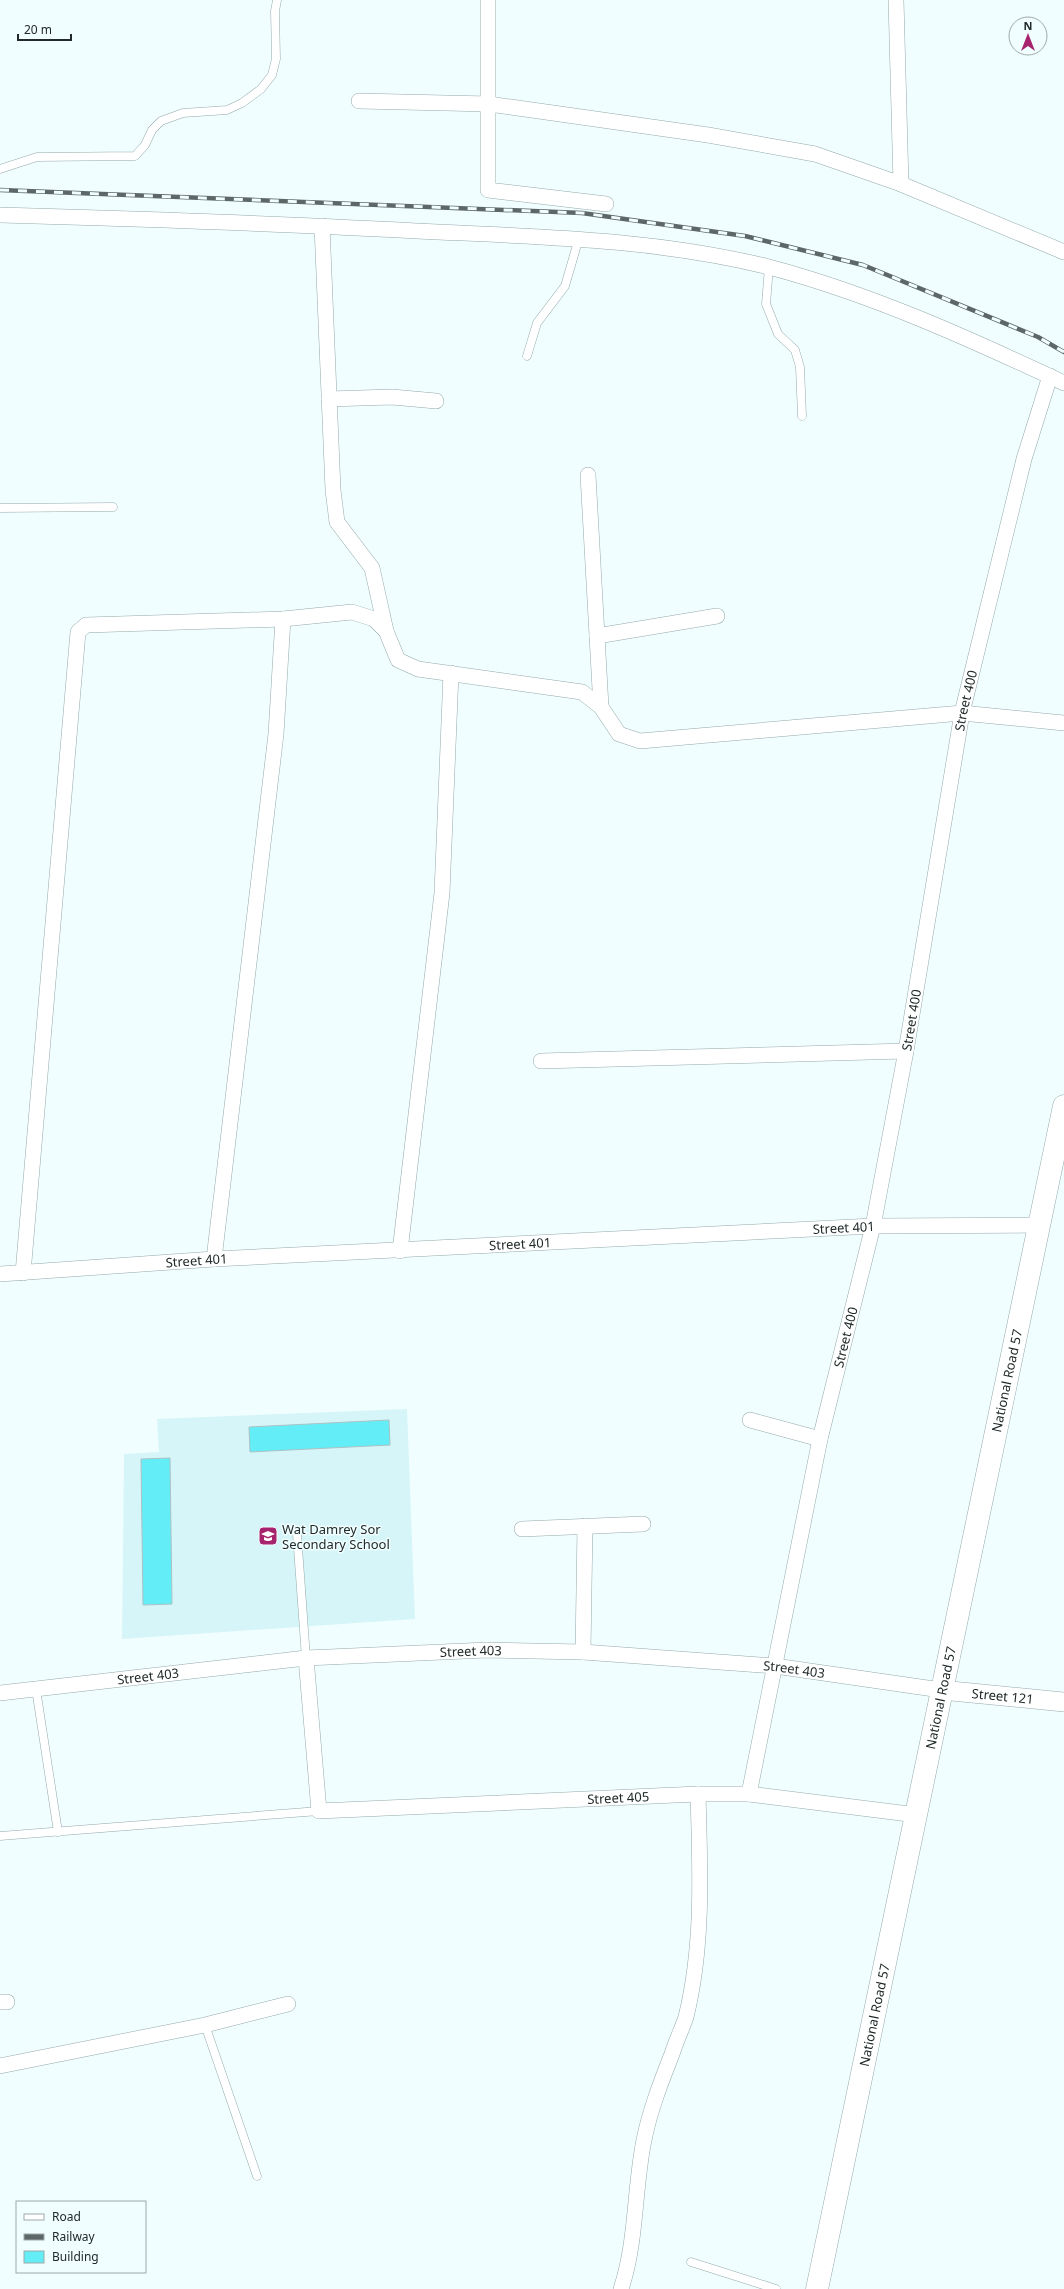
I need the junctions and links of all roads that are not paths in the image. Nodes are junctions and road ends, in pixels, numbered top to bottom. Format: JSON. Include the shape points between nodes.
{"nodes":[{"id":1,"x":277,"y":0,"type":"edge"},
{"id":2,"x":488,"y":0,"type":"edge"},
{"id":3,"x":896,"y":0,"type":"edge"},
{"id":4,"x":359,"y":102,"type":"dead end"},
{"id":5,"x":489,"y":104,"type":"junction"},
{"id":6,"x":0,"y":169,"type":"edge"},
{"id":7,"x":901,"y":184,"type":"junction"},
{"id":8,"x":606,"y":204,"type":"dead end"},
{"id":9,"x":0,"y":215,"type":"edge"},
{"id":10,"x":322,"y":226,"type":"junction"},
{"id":11,"x":579,"y":238,"type":"junction"},
{"id":12,"x":1063,"y":250,"type":"edge"},
{"id":13,"x":769,"y":267,"type":"junction"},
{"id":14,"x":527,"y":356,"type":"dead end"},
{"id":15,"x":1050,"y":376,"type":"junction"},
{"id":16,"x":1064,"y":382,"type":"edge"},
{"id":17,"x":329,"y":399,"type":"junction"},
{"id":18,"x":436,"y":401,"type":"dead end"},
{"id":19,"x":802,"y":416,"type":"dead end"},
{"id":20,"x":588,"y":475,"type":"dead end"},
{"id":21,"x":113,"y":507,"type":"dead end"},
{"id":22,"x":0,"y":508,"type":"edge"},
{"id":23,"x":717,"y":616,"type":"dead end"},
{"id":24,"x":283,"y":619,"type":"junction"},
{"id":25,"x":386,"y":631,"type":"junction"},
{"id":26,"x":597,"y":636,"type":"junction"},
{"id":27,"x":452,"y":673,"type":"junction"},
{"id":28,"x":601,"y":707,"type":"junction"},
{"id":29,"x":962,"y":714,"type":"junction"},
{"id":30,"x":1064,"y":723,"type":"edge"},
{"id":31,"x":906,"y":1050,"type":"junction"},
{"id":32,"x":541,"y":1061,"type":"dead end"},
{"id":33,"x":1064,"y":1106,"type":"edge"},
{"id":34,"x":1040,"y":1225,"type":"junction"},
{"id":35,"x":873,"y":1226,"type":"junction"},
{"id":36,"x":400,"y":1252,"type":"junction"},
{"id":37,"x":214,"y":1259,"type":"junction"},
{"id":38,"x":23,"y":1273,"type":"junction"},
{"id":39,"x":0,"y":1274,"type":"edge"},
{"id":40,"x":750,"y":1420,"type":"dead end"},
{"id":41,"x":820,"y":1439,"type":"junction"},
{"id":42,"x":643,"y":1524,"type":"dead end"},
{"id":43,"x":585,"y":1526,"type":"junction"},
{"id":44,"x":522,"y":1529,"type":"dead end"},
{"id":45,"x":297,"y":1534,"type":"dead end"},
{"id":46,"x":584,"y":1652,"type":"junction"},
{"id":47,"x":306,"y":1658,"type":"junction"},
{"id":48,"x":775,"y":1666,"type":"junction"},
{"id":49,"x":36,"y":1689,"type":"junction"},
{"id":50,"x":941,"y":1690,"type":"junction"},
{"id":51,"x":0,"y":1693,"type":"edge"},
{"id":52,"x":1064,"y":1702,"type":"edge"},
{"id":53,"x":698,"y":1794,"type":"junction"},
{"id":54,"x":749,"y":1794,"type":"junction"},
{"id":55,"x":319,"y":1811,"type":"junction"},
{"id":56,"x":917,"y":1814,"type":"junction"},
{"id":57,"x":58,"y":1832,"type":"junction"},
{"id":58,"x":0,"y":1836,"type":"edge"},
{"id":59,"x":288,"y":2004,"type":"dead end"},
{"id":60,"x":205,"y":2025,"type":"junction"},
{"id":61,"x":0,"y":2066,"type":"edge"},
{"id":62,"x":257,"y":2176,"type":"dead end"},
{"id":63,"x":691,"y":2262,"type":"dead end"},
{"id":64,"x":621,"y":2289,"type":"edge"},
{"id":65,"x":776,"y":2289,"type":"edge"},
{"id":66,"x":817,"y":2289,"type":"edge"}],
"edges":[{"from":1,"to":6,"type":"lane","via":[[276,59],[272,75],[261,89],[242,103],[227,110],[183,113],[161,121],[135,156],[37,157]]},
{"from":2,"to":5,"type":"street"},
{"from":3,"to":7,"type":"street"},
{"from":4,"to":5,"type":"street"},
{"from":5,"to":7,"type":"street","via":[[708,135],[815,154]]},
{"from":5,"to":8,"type":"street","via":[[488,190]]},
{"from":7,"to":12,"type":"street"},
{"from":9,"to":10,"type":"street"},
{"from":10,"to":11,"type":"street"},
{"from":10,"to":17,"type":"street"},
{"from":11,"to":13,"type":"street","via":[[684,249]]},
{"from":11,"to":14,"type":"lane","via":[[565,286],[537,323]]},
{"from":13,"to":15,"type":"street","via":[[868,297]]},
{"from":13,"to":19,"type":"lane","via":[[766,304],[778,334],[795,350],[800,367]]},
{"from":15,"to":16,"type":"street"},
{"from":15,"to":29,"type":"street","name":"Street 400","via":[[1024,459]]},
{"from":17,"to":18,"type":"street","via":[[392,397]]},
{"from":17,"to":25,"type":"street","via":[[337,522],[372,568]]},
{"from":20,"to":26,"type":"street"},
{"from":21,"to":22,"type":"lane"},
{"from":23,"to":26,"type":"street"},
{"from":24,"to":25,"type":"street","via":[[352,612],[374,620]]},
{"from":24,"to":37,"type":"street","via":[[276,734]]},
{"from":24,"to":38,"type":"street","via":[[86,625],[78,632]]},
{"from":25,"to":27,"type":"street","via":[[398,660],[418,669]]},
{"from":26,"to":28,"type":"street"},
{"from":27,"to":28,"type":"street","via":[[582,692]]},
{"from":27,"to":36,"type":"street","via":[[442,893]]},
{"from":28,"to":29,"type":"street","via":[[619,734],[640,741]]},
{"from":29,"to":30,"type":"street"},
{"from":29,"to":31,"type":"street","name":"Street 400"},
{"from":31,"to":32,"type":"street"},
{"from":31,"to":35,"type":"street","name":"Street 400"},
{"from":33,"to":34,"type":"main road","name":"National Road 57"},
{"from":34,"to":35,"type":"street","name":"Street 401"},
{"from":34,"to":50,"type":"main road","name":"National Road 57"},
{"from":35,"to":36,"type":"street","name":"Street 401"},
{"from":35,"to":41,"type":"street","name":"Street 400"},
{"from":36,"to":37,"type":"street","name":"Street 401"},
{"from":37,"to":38,"type":"street","name":"Street 401"},
{"from":38,"to":39,"type":"street","name":"Street 401"},
{"from":40,"to":41,"type":"street"},
{"from":41,"to":48,"type":"street","name":"Street 400"},
{"from":42,"to":43,"type":"street"},
{"from":43,"to":44,"type":"street"},
{"from":43,"to":46,"type":"street"},
{"from":45,"to":47,"type":"lane"},
{"from":46,"to":47,"type":"street","name":"Street 403","via":[[487,1650]]},
{"from":46,"to":48,"type":"street","name":"Street 403"},
{"from":47,"to":49,"type":"street","name":"Street 403"},
{"from":47,"to":55,"type":"street"},
{"from":48,"to":50,"type":"street","name":"Street 403"},
{"from":48,"to":54,"type":"street","name":"Street 400"},
{"from":49,"to":51,"type":"street","name":"Street 403"},
{"from":49,"to":57,"type":"lane"},
{"from":50,"to":52,"type":"street","name":"Street 121"},
{"from":50,"to":56,"type":"main road","name":"National Road 57"},
{"from":53,"to":54,"type":"street","name":"Street 405"},
{"from":53,"to":55,"type":"street","name":"Street 405"},
{"from":53,"to":64,"type":"street","via":[[700,1903],[694,1979],[685,2018],[649,2113],[641,2153],[635,2221]]},
{"from":54,"to":56,"type":"street","name":"Street 405"},
{"from":55,"to":57,"type":"lane"},
{"from":56,"to":66,"type":"main road","name":"National Road 57"},
{"from":57,"to":58,"type":"lane"},
{"from":59,"to":60,"type":"street"},
{"from":60,"to":61,"type":"street"},
{"from":60,"to":62,"type":"lane"},
{"from":63,"to":65,"type":"lane"}]}
